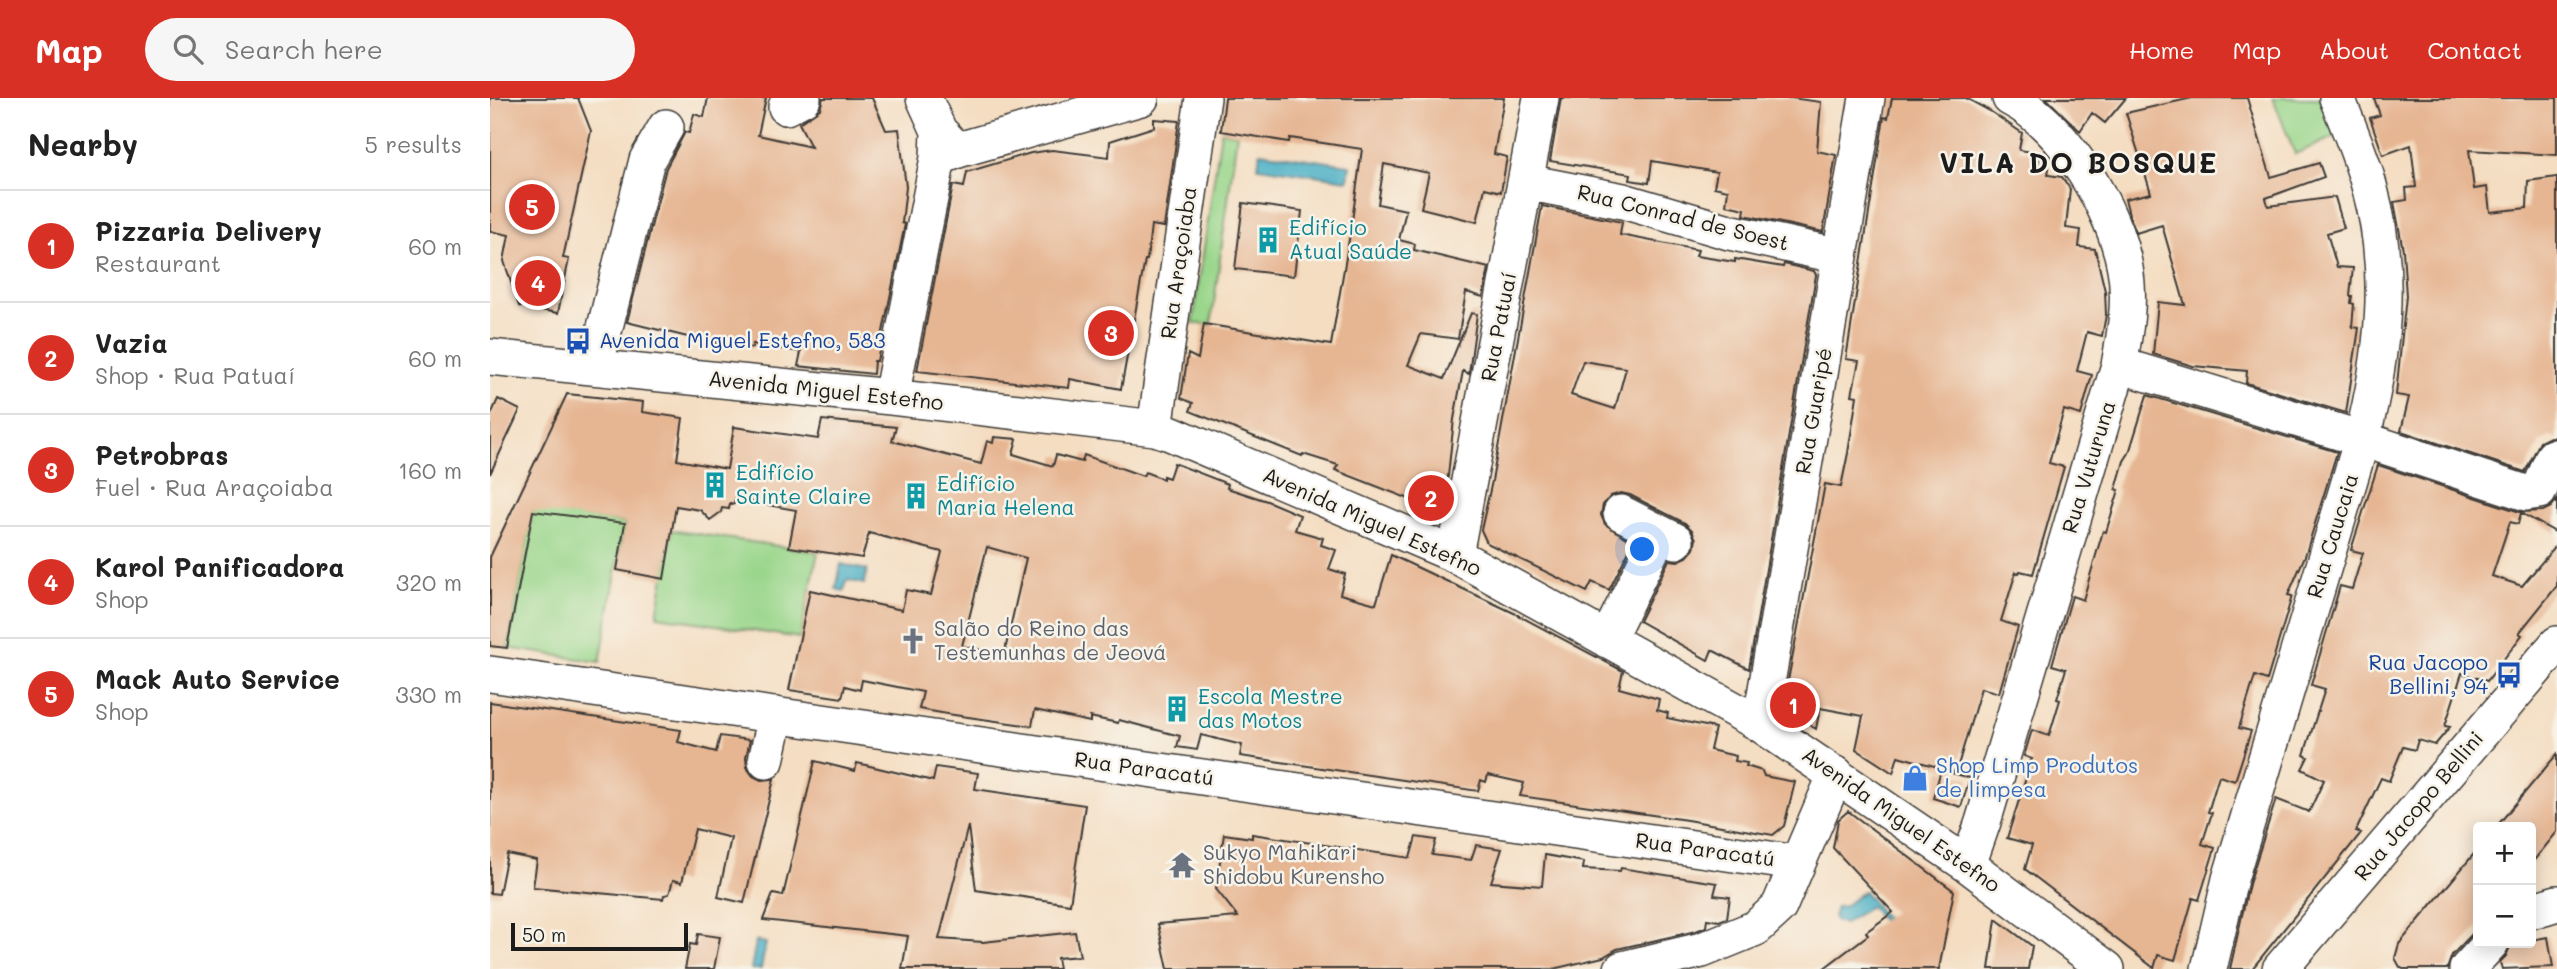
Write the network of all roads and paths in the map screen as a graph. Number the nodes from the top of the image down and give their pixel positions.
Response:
1 (924, 98) edge
2 (1141, 98) edge
3 (1203, 98) edge
4 (1541, 98) edge
5 (1867, 98) edge
6 (2010, 98) edge
7 (2337, 98) edge
8 (666, 127) dead end
9 (945, 147) junction
10 (1526, 182) junction
11 (1840, 256) junction
12 (490, 357) edge
13 (2119, 365) junction
14 (595, 367) junction
15 (891, 397) junction
16 (1155, 428) junction
17 (2362, 439) junction
18 (2553, 457) dead end
19 (1621, 513) dead end
20 (1455, 555) junction
21 (1607, 640) junction
22 (2557, 644) edge
23 (490, 674) edge
24 (776, 715) junction
25 (1760, 724) junction
26 (766, 761) dead end
27 (1836, 774) junction
28 (1797, 863) junction
29 (1968, 865) junction
30 (2557, 903) edge
31 (2536, 909) edge
32 (2486, 948) edge
33 (1622, 969) edge
34 (2107, 969) edge
35 (2209, 969) edge
36 (2280, 969) edge
37 (2467, 969) edge

1 - 9 street
2 - 9 street
3 - 16 street, Rua Araçoiaba
4 - 10 street, Rua Patuaí
5 - 11 street, Rua Guaripé
6 - 13 street, Rua Vuturuna
7 - 17 street, Rua Caucaia
8 - 14 street
9 - 15 street
10 - 11 street, Rua Conrad de Soest
10 - 20 street, Rua Patuaí
11 - 25 street, Rua Guaripé
12 - 14 street, Avenida Miguel Estefno
13 - 17 street
13 - 29 street, Rua Vuturuna
14 - 15 street, Avenida Miguel Estefno
15 - 16 street, Avenida Miguel Estefno
16 - 20 street, Avenida Miguel Estefno
17 - 18 street
17 - 35 street, Rua Caucaia
19 - 21 street
20 - 21 street, Avenida Miguel Estefno
21 - 25 street, Avenida Miguel Estefno
22 - 36 street, Rua Jacopo Bellini
23 - 24 street, Rua Paracatú
24 - 26 street
24 - 28 street, Rua Paracatú
25 - 27 street, Avenida Miguel Estefno
27 - 28 street
27 - 29 street, Avenida Miguel Estefno
28 - 33 street
29 - 34 street, Avenida Miguel Estefno
30 - 31 street
32 - 37 street

